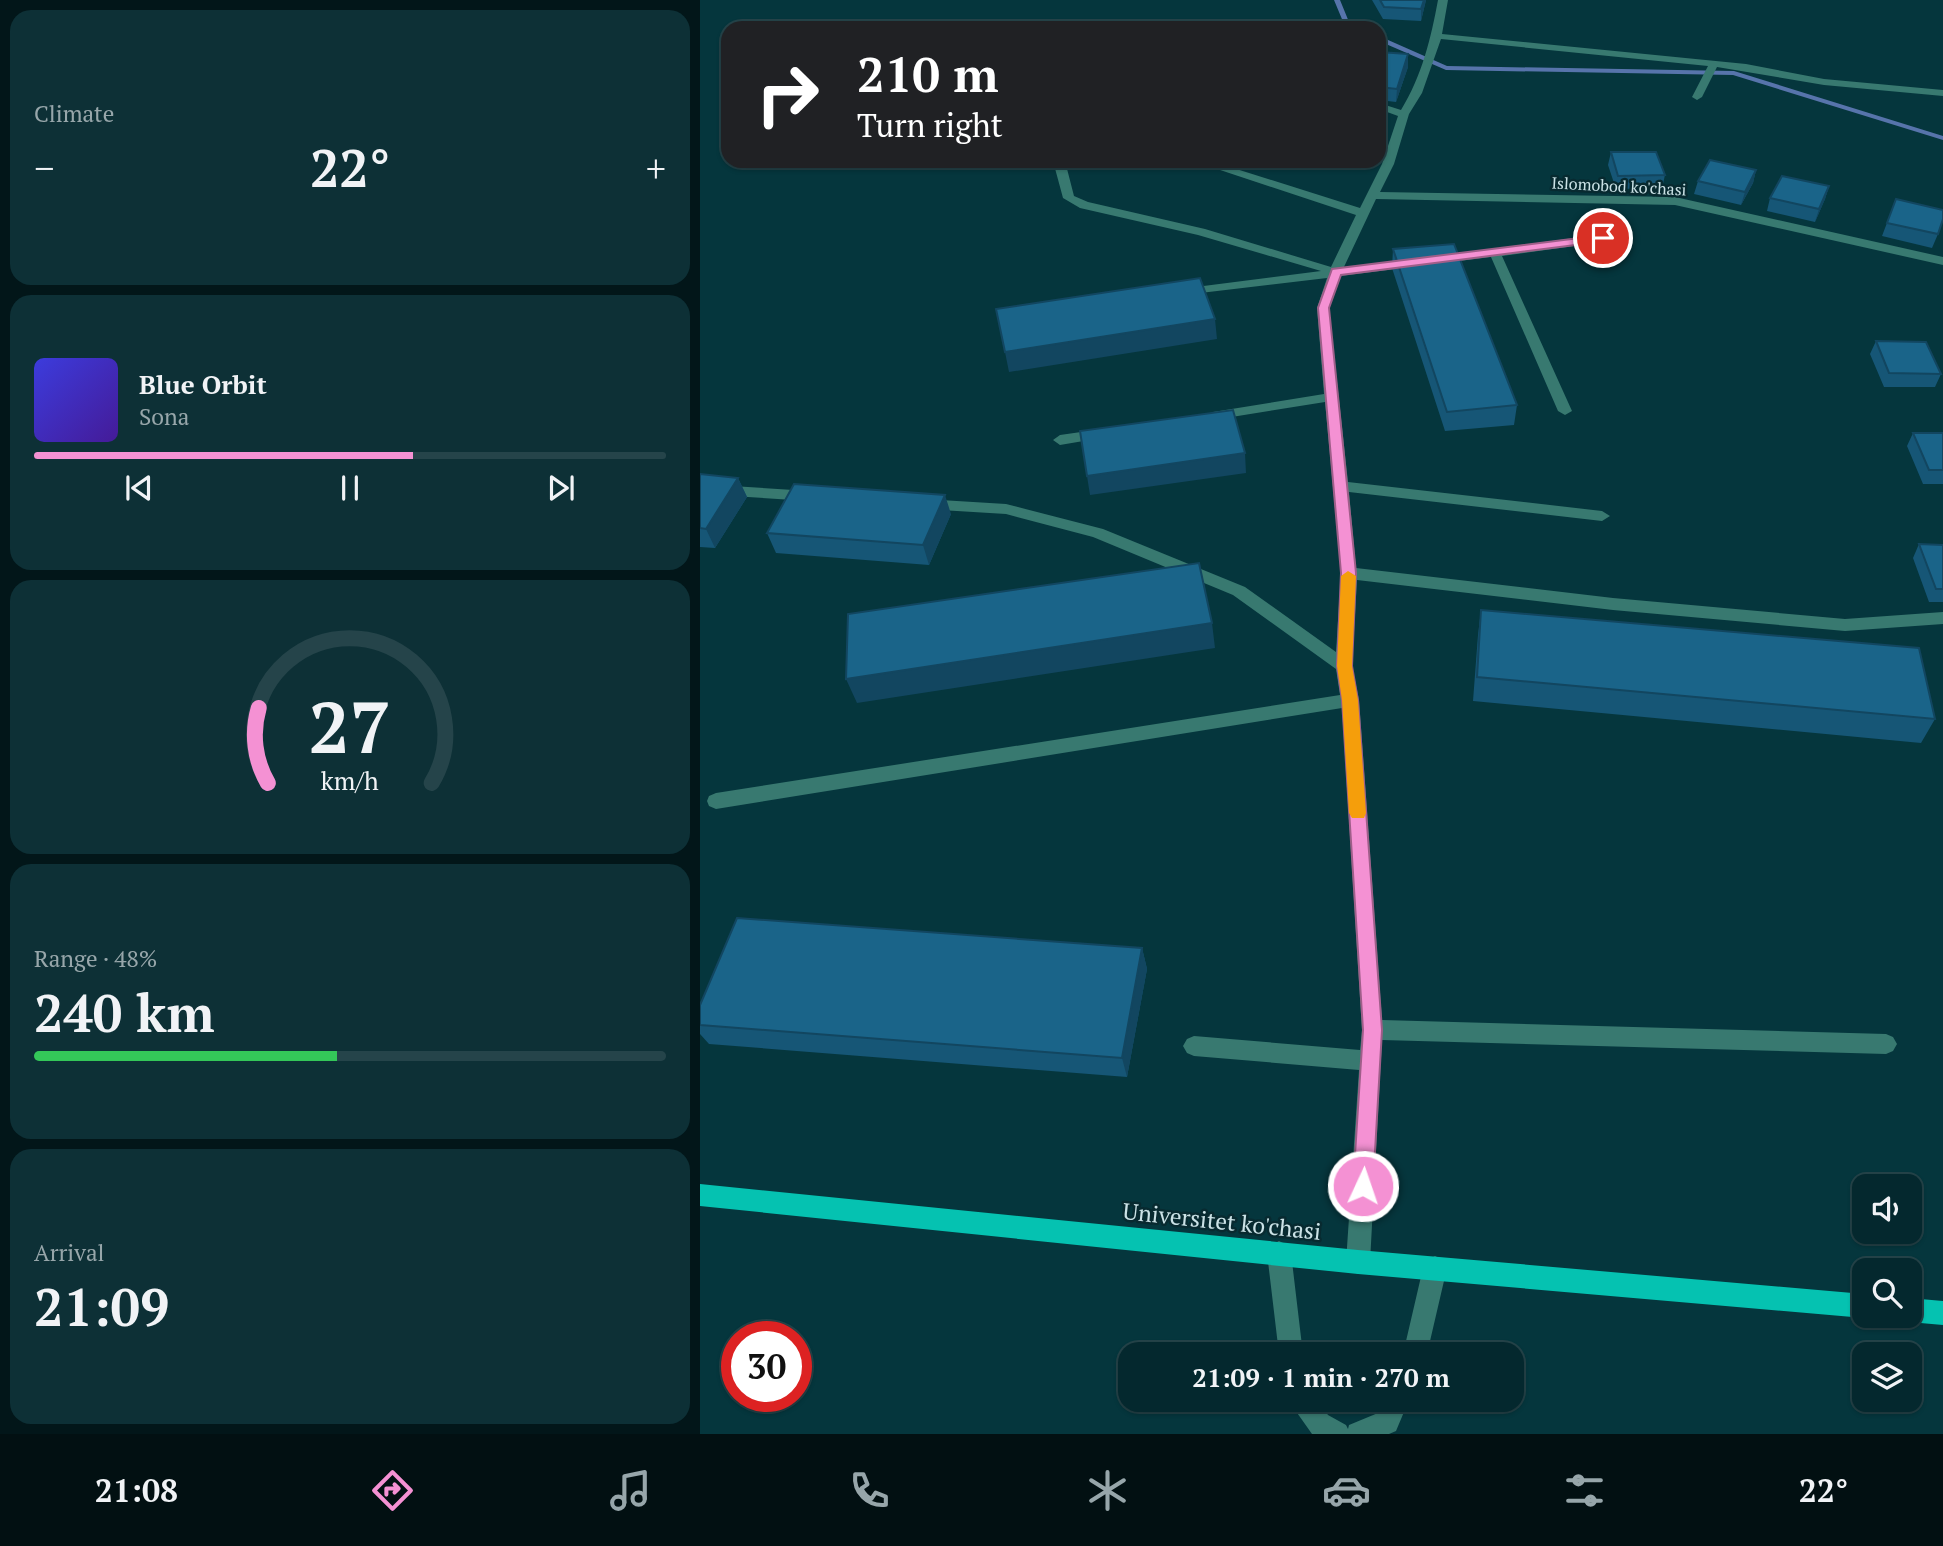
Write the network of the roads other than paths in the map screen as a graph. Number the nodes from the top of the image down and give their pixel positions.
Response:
1 (1443, 0) edge
2 (1436, 39) junction
3 (1711, 70) junction
4 (1943, 93) edge
5 (1697, 97) dead end
6 (1386, 108) edge
7 (1404, 114) junction
8 (1061, 168) edge
9 (1221, 168) edge
10 (1386, 168) edge
11 (1386, 168) edge
12 (1372, 195) junction
13 (1362, 213) junction
14 (1603, 238) dead end
15 (1495, 253) junction
16 (1943, 261) edge
17 (1336, 272) junction
18 (1172, 294) edge
19 (1330, 397) junction
20 (1565, 411) dead end
21 (1195, 419) edge
22 (1114, 432) edge
23 (1060, 440) dead end
24 (1339, 486) junction
25 (700, 489) edge
26 (825, 497) edge
27 (908, 503) edge
28 (1602, 516) dead end
29 (1349, 573) junction
30 (1943, 618) edge
31 (1344, 666) junction
32 (1350, 700) junction
33 (716, 801) dead end
34 (1372, 1030) junction
35 (1886, 1044) dead end
36 (1194, 1046) dead end
37 (1371, 1061) junction
38 (700, 1195) edge
39 (1279, 1254) junction
40 (1358, 1262) junction
41 (1435, 1268) junction
42 (1852, 1305) edge
43 (1922, 1311) edge
44 (1943, 1313) edge
45 (1290, 1342) edge
46 (1418, 1342) edge
47 (1310, 1412) edge
48 (1391, 1412) edge
49 (1337, 1434) edge
50 (1358, 1434) edge

1 - 2 street
2 - 3 street
2 - 7 street
3 - 4 street
3 - 5 street
6 - 7 street
7 - 11 street
8 - 17 street
9 - 13 street
10 - 12 street
12 - 13 street
12 - 16 street, Islomobod ko'chasi
13 - 17 street
14 - 15 street
15 - 17 street
15 - 20 street
17 - 18 street
17 - 19 street
19 - 21 street
19 - 24 street
22 - 23 street
24 - 28 street
24 - 29 street
25 - 26 street
27 - 31 street
29 - 30 street
29 - 31 street
31 - 32 street
32 - 33 street
32 - 34 street
34 - 35 street
34 - 37 street
36 - 37 street
37 - 40 street
38 - 39 main road, Universitet ko'chasi
39 - 40 main road, Universitet ko'chasi
39 - 45 street
40 - 41 main road, Universitet ko'chasi
41 - 42 main road, Universitet ko'chasi
41 - 46 street
43 - 44 main road
47 - 49 street
48 - 50 street

